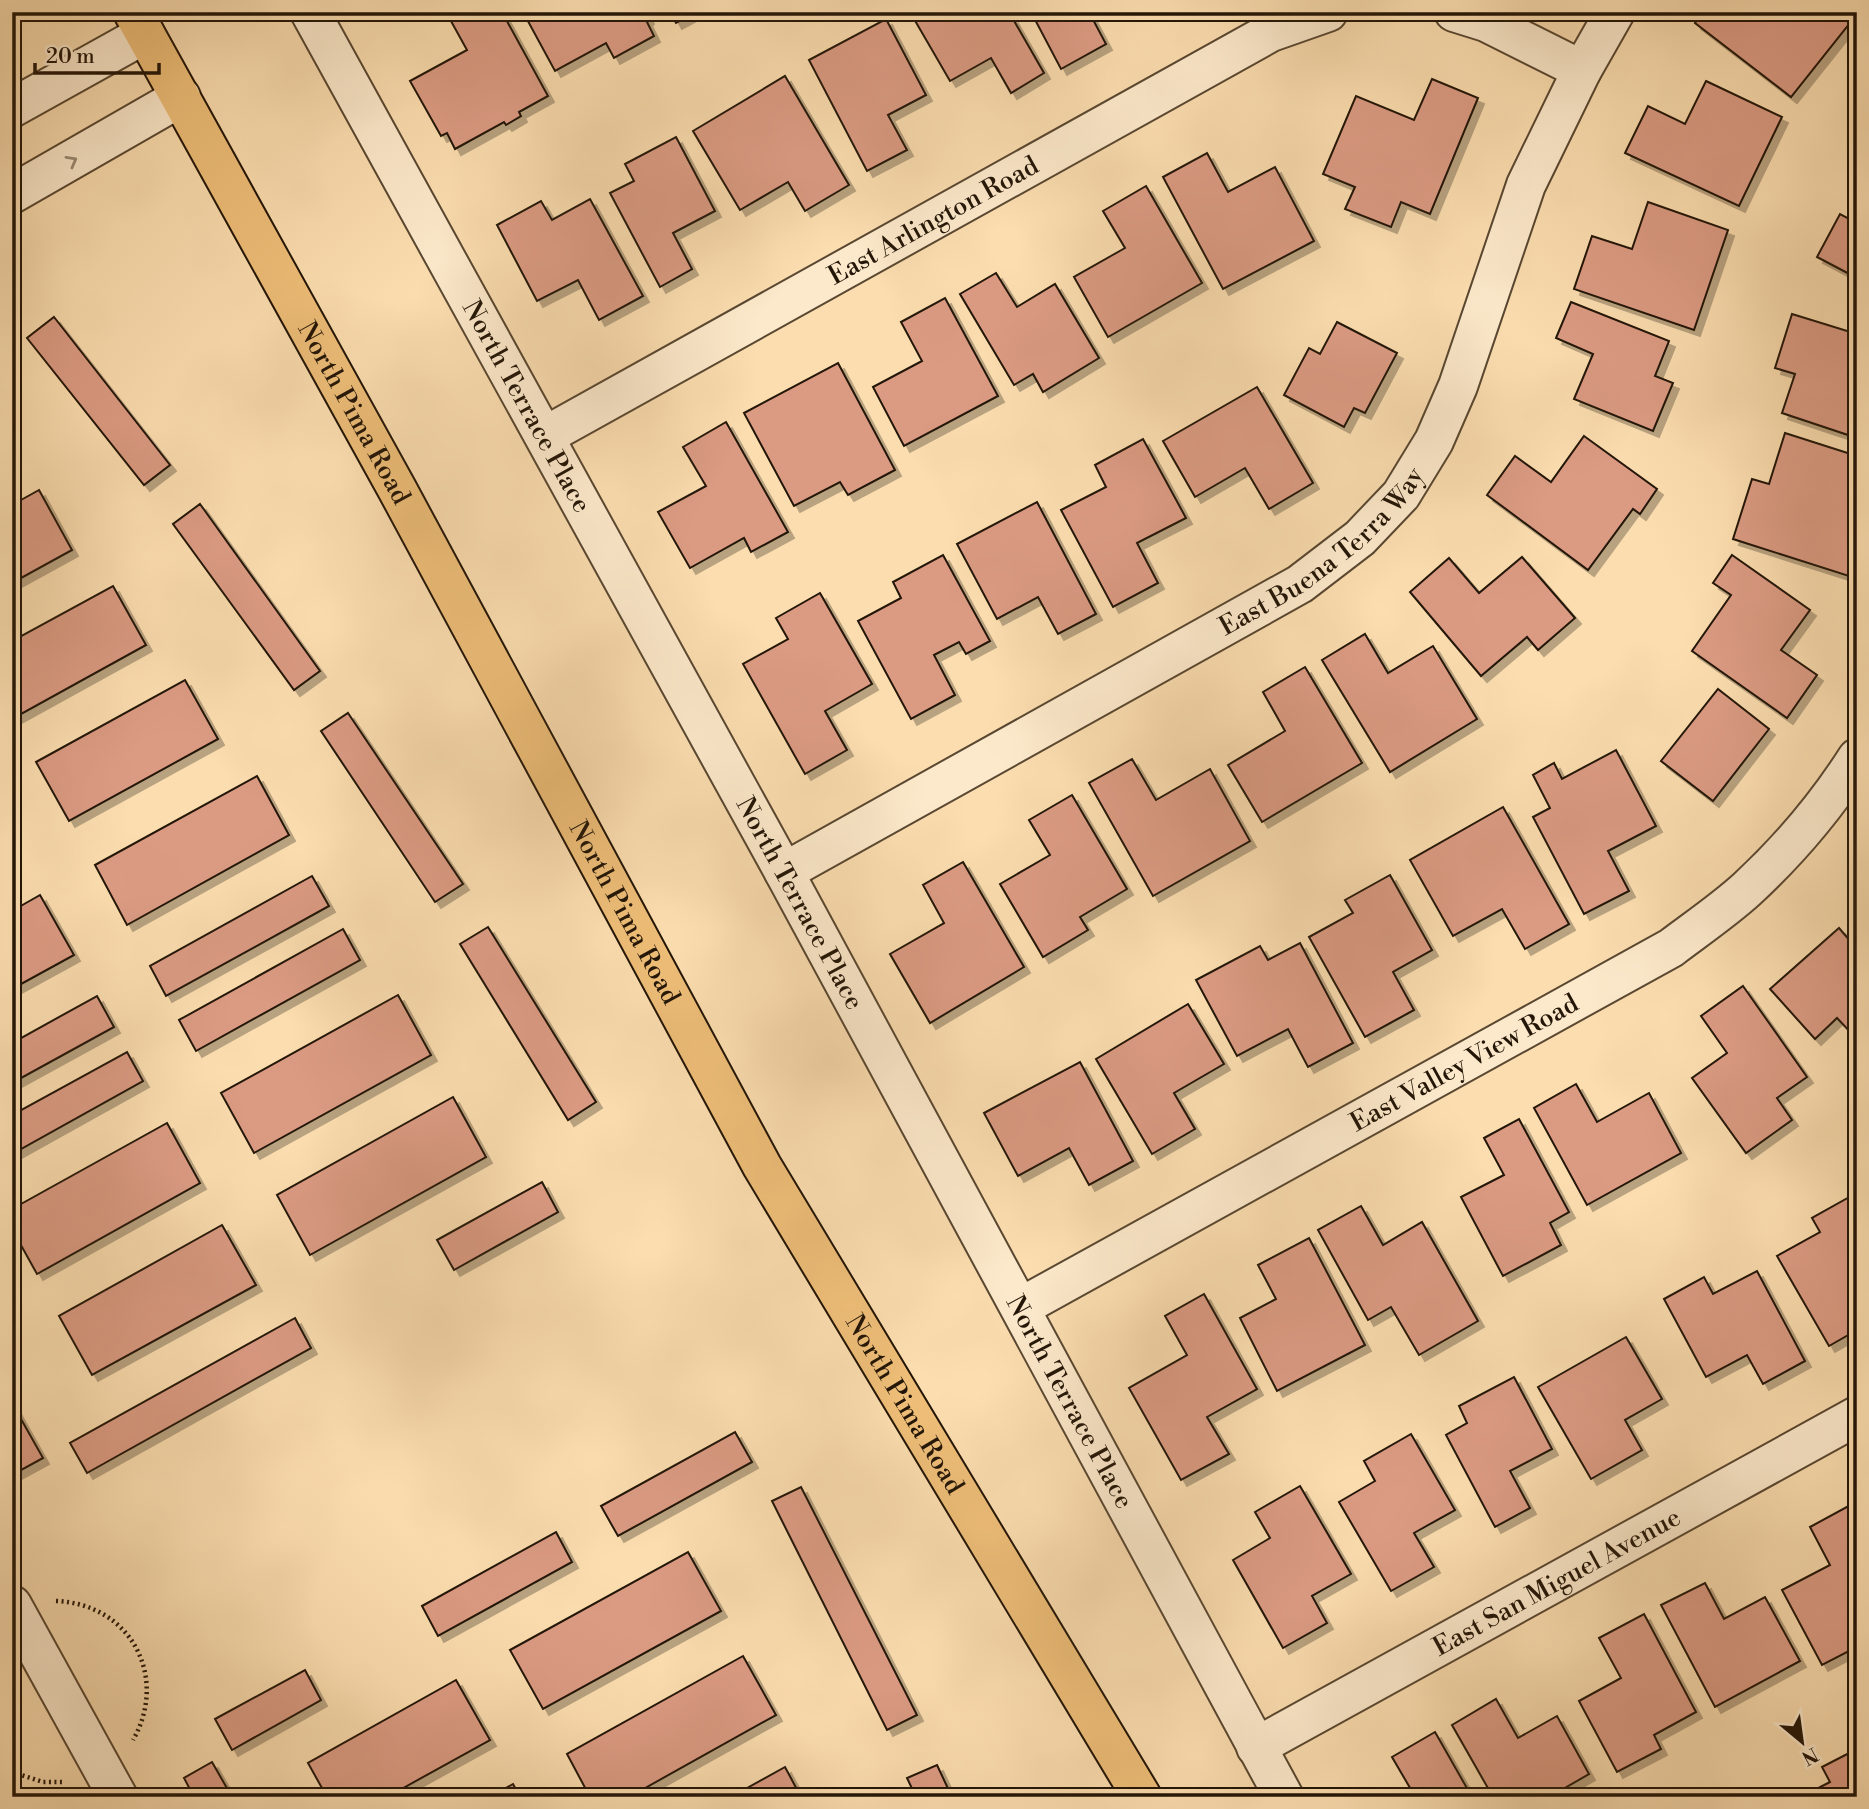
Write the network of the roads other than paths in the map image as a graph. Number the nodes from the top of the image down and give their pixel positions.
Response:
1 (310, 12) edge
2 (1328, 12) edge
3 (1454, 12) edge
4 (1615, 12) edge
5 (139, 23) edge
6 (1581, 70) junction
7 (181, 97) junction
8 (12, 108) edge
9 (12, 194) edge
10 (545, 436) junction
11 (1857, 758) edge
12 (784, 872) junction
13 (1021, 1307) junction
14 (1857, 1416) edge
15 (12, 1605) edge
16 (1256, 1747) junction
17 (118, 1797) edge
18 (1142, 1797) edge
19 (1284, 1797) edge

1 - 10 street, North Terrace Place
2 - 10 street, East Arlington Road
3 - 6 street
4 - 6 street, East Buena Terra Way
5 - 7 main road, North Pima Road
5 - 8 street
6 - 12 street, East Buena Terra Way
9 -> 7 street
7 - 18 main road, North Pima Road
10 - 12 street, North Terrace Place
11 - 13 street, East Valley View Road
12 - 13 street, North Terrace Place
13 - 16 street, North Terrace Place
14 - 16 street, East San Miguel Avenue
15 - 17 street
16 - 19 street, North Terrace Place

